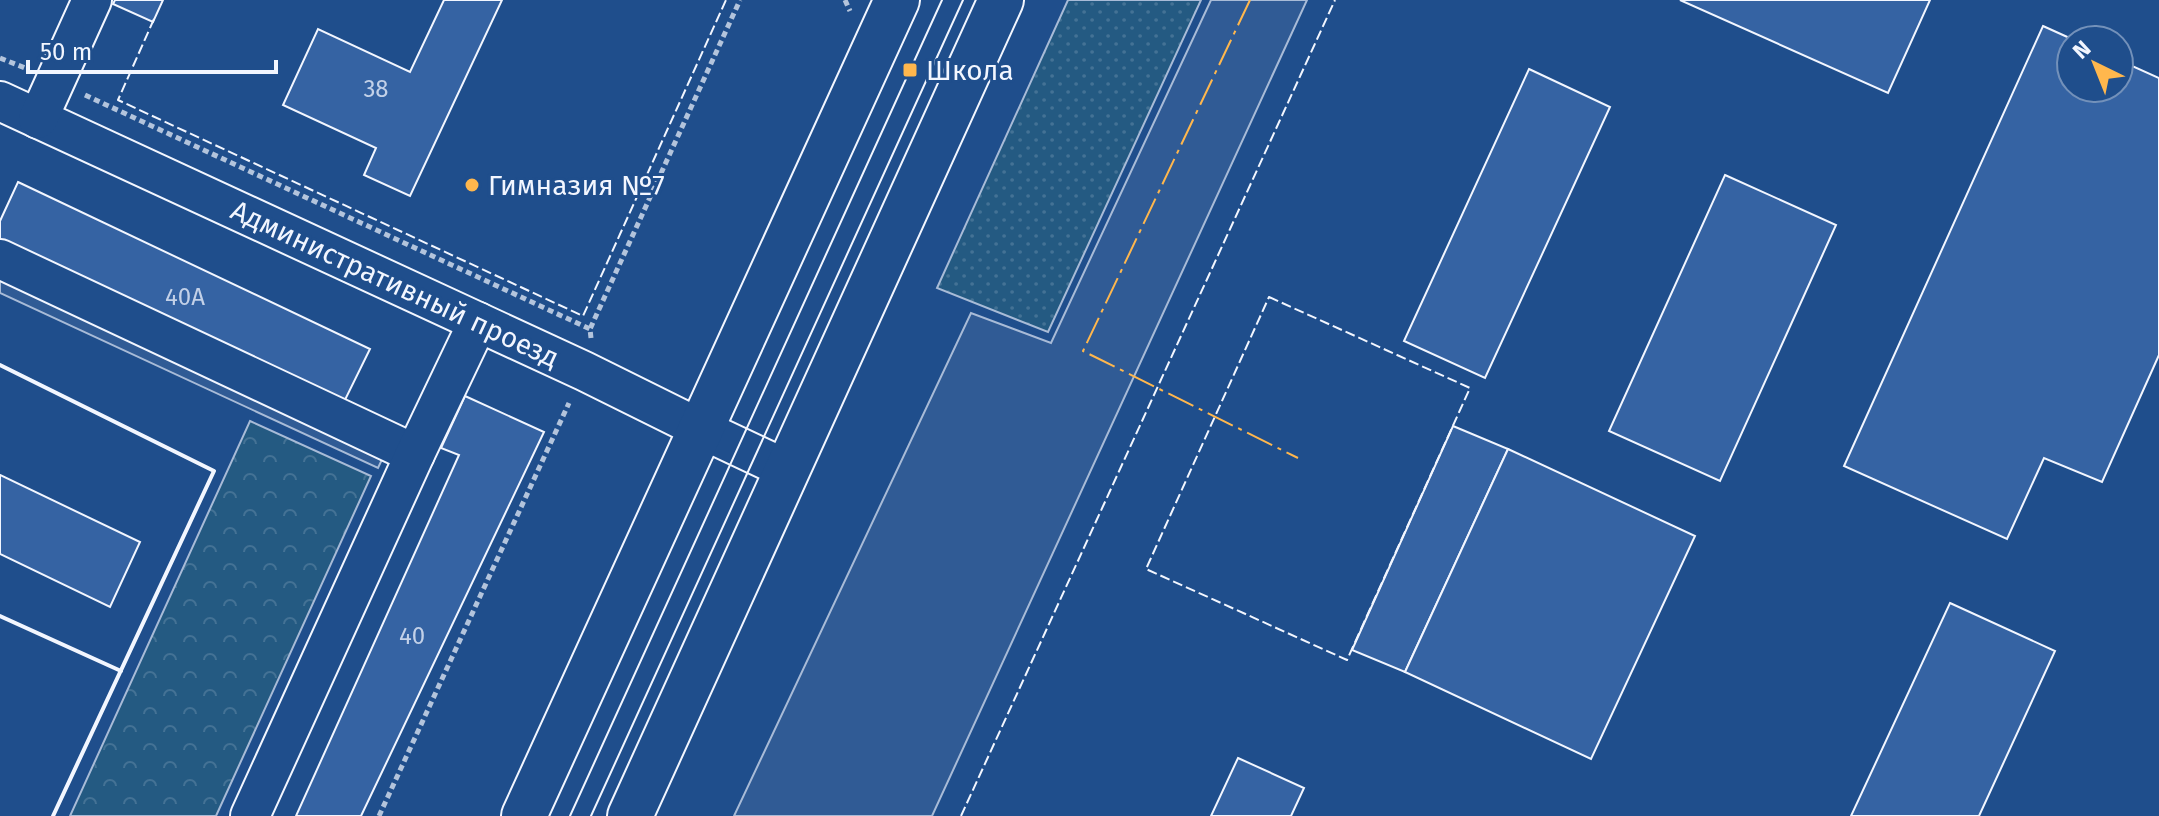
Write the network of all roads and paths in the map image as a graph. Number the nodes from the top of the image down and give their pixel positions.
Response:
1 (92, 0) edge
2 (740, 0) edge
3 (897, 0) edge
4 (1001, 0) edge
5 (0, 58) edge
6 (56, 81) junction
7 (0, 101) edge
8 (38, 119) junction
9 (0, 259) edge
10 (478, 322) junction
11 (590, 329) junction
12 (584, 371) junction
13 (701, 429) junction
14 (415, 454) junction
15 (788, 470) junction
16 (250, 816) edge
17 (379, 816) edge
18 (524, 816) edge
19 (630, 816) edge

1 - 6 street
2 - 11 path
3 - 13 highway
4 - 15 highway
5 - 6 path
6 - 8 street
6 - 11 path
7 - 8 street, Административный проезд
8 - 10 street, Административный проезд
9 - 14 street
10 - 12 street, Административный проезд
10 - 14 street
11 - 12 path
12 - 13 street, Административный проезд
12 - 17 path
13 - 15 street, Административный проезд
13 - 18 highway
14 - 16 street
15 - 19 highway

